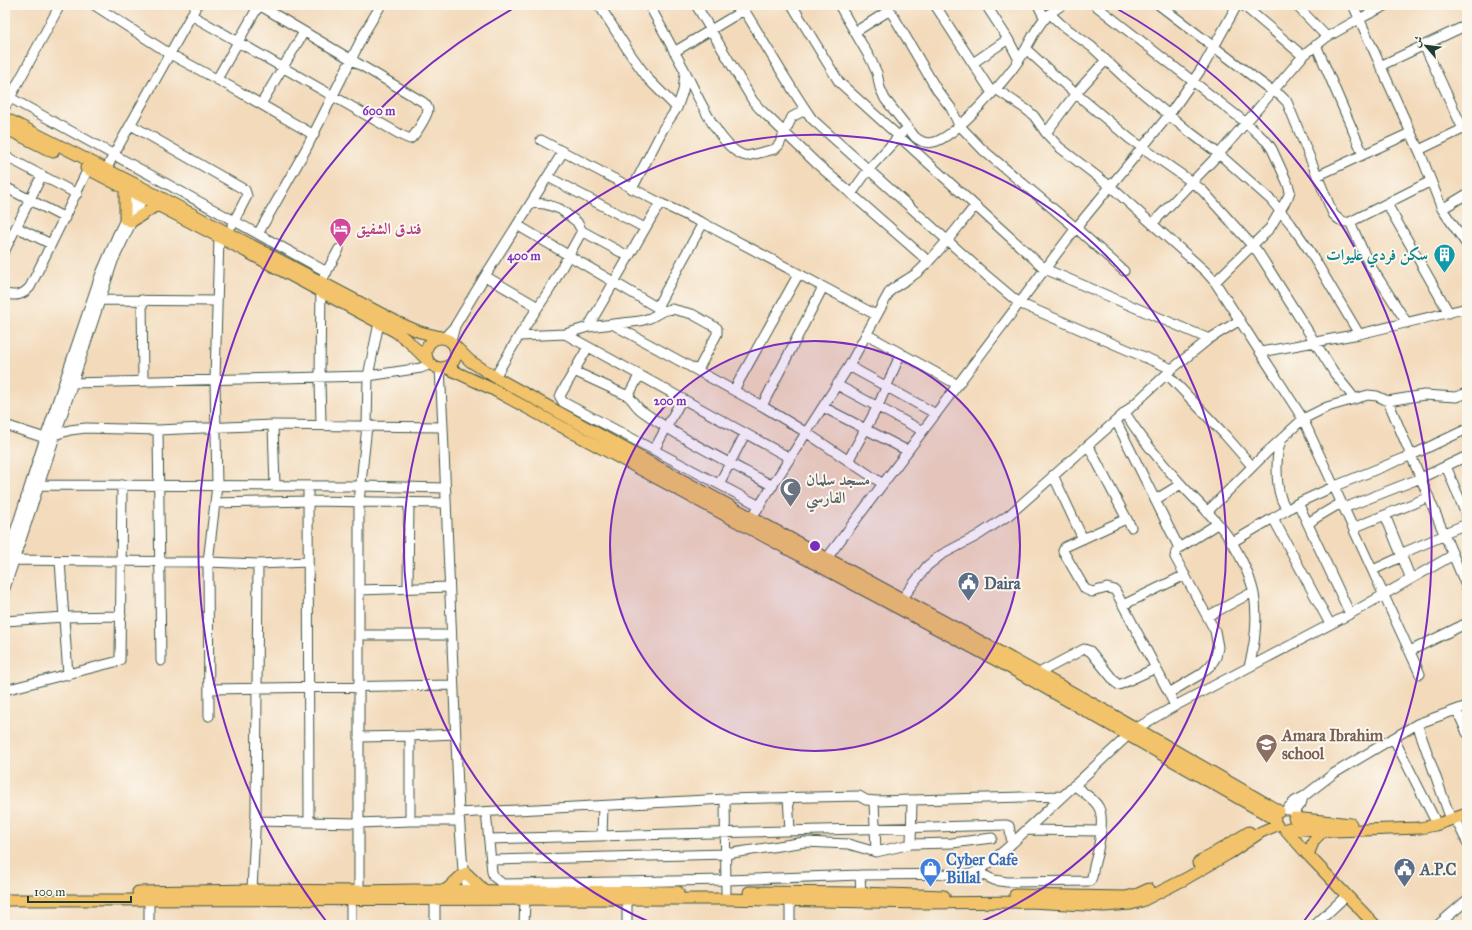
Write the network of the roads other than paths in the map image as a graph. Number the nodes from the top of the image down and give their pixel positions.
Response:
1 (60, 5) edge
2 (94, 5) edge
3 (197, 5) edge
4 (259, 5) edge
5 (381, 5) edge
6 (649, 5) edge
7 (696, 5) edge
8 (839, 5) edge
9 (935, 5) edge
10 (986, 5) edge
11 (1038, 5) edge
12 (1062, 5) edge
13 (1095, 5) edge
14 (1159, 5) edge
15 (1237, 5) edge
16 (1243, 5) edge
17 (1296, 5) edge
18 (1353, 5) edge
19 (1387, 5) edge
20 (602, 6) edge
21 (795, 6) edge
22 (743, 7) edge
23 (889, 7) edge
24 (191, 15) junction
25 (1047, 16) junction
26 (1359, 19) junction
27 (1467, 25) edge
28 (712, 30) junction
29 (304, 32) junction
30 (855, 32) junction
31 (1328, 37) junction
32 (1008, 39) junction
33 (238, 42) junction
34 (1316, 45) junction
35 (1424, 45) junction
36 (1214, 47) junction
37 (1026, 49) junction
38 (674, 52) junction
39 (170, 54) junction
40 (1304, 56) junction
41 (351, 59) junction
42 (1019, 60) junction
43 (1106, 60) junction
44 (973, 63) junction
45 (1380, 66) junction
46 (283, 68) junction
47 (685, 72) junction
48 (217, 79) junction
49 (1192, 82) junction
50 (994, 91) junction
51 (1272, 91) junction
52 (1076, 93) junction
53 (7, 96) edge
54 (333, 97) junction
55 (262, 104) junction
56 (5, 107) edge
57 (677, 108) junction
58 (805, 110) junction
59 (1169, 114) junction
60 (5, 118) edge
61 (1245, 122) junction
62 (131, 125) junction
63 (959, 125) junction
64 (5, 128) edge
65 (907, 128) junction
66 (1465, 128) edge
67 (1046, 133) junction
68 (1410, 133) junction
69 (314, 134) junction
70 (785, 134) junction
71 (899, 137) junction
72 (541, 140) dead end
73 (1143, 147) junction
74 (1419, 150) junction
75 (563, 152) junction
76 (114, 154) junction
77 (1219, 154) junction
78 (1363, 154) junction
79 (5, 156) edge
80 (88, 169) junction
81 (869, 169) junction
82 (106, 170) junction
83 (42, 175) junction
84 (1317, 176) junction
85 (548, 177) junction
86 (1192, 182) junction
87 (1431, 182) junction
88 (5, 187) edge
89 (1111, 187) junction
90 (125, 189) junction
91 (632, 189) junction
92 (142, 193) junction
93 (77, 194) junction
94 (851, 194) junction
95 (1467, 194) edge
96 (30, 199) junction
97 (531, 202) junction
98 (660, 204) junction
99 (1386, 204) junction
100 (157, 206) junction
101 (975, 206) junction
102 (1442, 209) junction
103 (1280, 210) junction
104 (65, 218) junction
105 (128, 220) junction
106 (234, 222) junction
107 (1350, 222) junction
108 (703, 223) junction
109 (1152, 224) junction
110 (517, 226) junction
111 (16, 227) junction
112 (645, 228) junction
113 (1076, 228) junction
114 (582, 231) junction
115 (258, 234) junction
116 (223, 235) junction
117 (947, 240) junction
118 (51, 244) junction
119 (6, 245) edge
120 (1467, 245) edge
121 (1253, 246) junction
122 (339, 249) dead end
123 (568, 256) junction
124 (628, 256) junction
125 (928, 261) junction
126 (1045, 269) junction
127 (327, 272) junction
128 (1124, 272) dead end
129 (798, 275) junction
130 (485, 276) junction
131 (613, 282) junction
132 (1215, 282) junction
133 (321, 287) junction
134 (823, 288) junction
135 (5, 294) edge
136 (100, 300) junction
137 (142, 300) junction
138 (217, 301) junction
139 (1019, 303) junction
140 (538, 307) junction
141 (1467, 308) edge
142 (660, 309) junction
143 (1448, 313) junction
144 (876, 316) junction
145 (1240, 320) junction
146 (379, 323) junction
147 (1406, 323) junction
148 (614, 325) junction
149 (588, 327) junction
150 (565, 334) junction
151 (866, 334) junction
152 (1359, 334) junction
153 (519, 336) junction
154 (1209, 339) junction
155 (447, 340) junction
156 (1316, 342) junction
157 (588, 347) junction
158 (1261, 352) junction
159 (900, 353) junction
160 (436, 365) junction
161 (849, 366) junction
162 (698, 370) junction
163 (574, 371) junction
164 (1170, 371) junction
165 (368, 376) junction
166 (639, 376) junction
167 (320, 377) junction
168 (495, 377) junction
169 (215, 380) junction
170 (143, 381) junction
171 (72, 383) junction
172 (837, 385) junction
173 (958, 385) junction
174 (886, 386) junction
175 (734, 390) junction
176 (1467, 393) edge
177 (628, 396) junction
178 (1355, 399) junction
179 (682, 400) junction
180 (1388, 401) junction
181 (762, 406) junction
182 (878, 406) junction
183 (824, 407) junction
184 (1125, 413) junction
185 (936, 414) junction
186 (1303, 419) junction
187 (1116, 421) junction
188 (5, 425) edge
189 (273, 425) junction
190 (321, 426) junction
191 (367, 426) junction
192 (608, 426) junction
193 (443, 427) junction
194 (666, 427) junction
195 (216, 428) junction
196 (866, 429) junction
197 (1467, 429) edge
198 (158, 430) junction
199 (923, 431) junction
200 (807, 433) junction
201 (745, 434) junction
202 (55, 436) junction
203 (603, 437) junction
204 (45, 438) junction
205 (1283, 438) junction
206 (1088, 445) junction
207 (654, 450) junction
208 (908, 451) junction
209 (1412, 455) junction
210 (1467, 456) edge
211 (790, 458) junction
212 (848, 461) junction
213 (730, 463) junction
214 (1252, 466) junction
215 (1446, 466) junction
216 (1053, 475) junction
217 (1421, 478) junction
218 (719, 484) junction
219 (883, 484) junction
220 (1180, 484) junction
221 (39, 485) junction
222 (122, 486) junction
223 (158, 486) junction
224 (217, 486) junction
225 (275, 486) junction
226 (308, 486) junction
227 (361, 486) junction
228 (772, 486) junction
229 (1334, 486) junction
230 (445, 488) junction
231 (1429, 497) junction
232 (1155, 500) junction
233 (308, 501) junction
234 (359, 502) junction
235 (409, 502) junction
236 (215, 503) junction
237 (446, 503) junction
238 (1298, 503) junction
239 (760, 506) junction
240 (1344, 508) junction
241 (1287, 510) junction
242 (1207, 512) junction
243 (1385, 515) junction
244 (1467, 517) edge
245 (1273, 518) junction
246 (1126, 519) junction
247 (750, 522) junction
248 (1218, 524) junction
249 (1308, 524) junction
250 (1467, 524) edge
251 (1131, 528) dead end
252 (1354, 528) junction
253 (1445, 534) junction
254 (1083, 539) junction
255 (1231, 543) junction
256 (1179, 548) junction
257 (1453, 554) junction
258 (1402, 555) junction
259 (827, 558) junction
260 (60, 560) junction
261 (7, 561) edge
262 (121, 561) junction
263 (160, 562) junction
264 (208, 562) junction
265 (308, 562) junction
266 (258, 564) junction
267 (1373, 570) junction
268 (1185, 575) junction
269 (1411, 578) junction
270 (449, 587) junction
271 (5, 588) edge
272 (408, 588) junction
273 (1467, 588) edge
274 (359, 590) junction
275 (1253, 592) junction
276 (1384, 594) junction
277 (900, 603) junction
278 (1123, 605) junction
279 (1350, 614) junction
280 (121, 616) junction
281 (1208, 616) junction
282 (64, 617) junction
283 (5, 621) edge
284 (1467, 623) edge
285 (1330, 624) junction
286 (359, 635) junction
287 (451, 635) junction
288 (1410, 651) junction
289 (161, 661) dead end
290 (1249, 667) junction
291 (1156, 668) junction
292 (1037, 674) junction
293 (1420, 674) dead end
294 (68, 675) junction
295 (453, 685) junction
296 (359, 686) junction
297 (258, 688) junction
298 (309, 688) junction
299 (209, 689) junction
300 (5, 690) edge
301 (1169, 693) junction
302 (1175, 706) junction
303 (1467, 706) edge
304 (1457, 710) junction
305 (209, 716) dead end
306 (1417, 724) junction
307 (1466, 728) edge
308 (1132, 732) junction
309 (455, 734) junction
310 (410, 736) junction
311 (358, 737) junction
312 (1394, 739) junction
313 (1074, 785) junction
314 (1062, 796) junction
315 (788, 798) junction
316 (725, 799) junction
317 (912, 800) junction
318 (874, 801) junction
319 (603, 806) junction
320 (1467, 807) edge
321 (486, 812) junction
322 (1467, 814) edge
323 (1452, 816) junction
324 (459, 817) junction
325 (1434, 818) junction
326 (1284, 819) junction
327 (255, 821) junction
328 (309, 821) junction
329 (410, 821) junction
330 (359, 823) junction
331 (911, 828) junction
332 (875, 829) junction
333 (790, 830) junction
334 (1026, 830) junction
335 (1324, 830) junction
336 (1101, 831) junction
337 (726, 832) junction
338 (602, 836) junction
339 (992, 838) dead end
340 (489, 839) junction
341 (1467, 842) edge
342 (1012, 843) junction
343 (911, 844) junction
344 (876, 852) junction
345 (726, 854) junction
346 (1308, 855) junction
347 (491, 860) junction
348 (1199, 867) junction
349 (977, 872) junction
350 (463, 873) junction
351 (860, 875) junction
352 (727, 880) junction
353 (502, 887) junction
354 (252, 890) junction
355 (446, 890) junction
356 (485, 890) junction
357 (359, 891) junction
358 (5, 892) edge
359 (726, 892) junction
360 (861, 893) junction
361 (463, 895) junction
362 (149, 896) junction
363 (1346, 896) junction
364 (5, 900) edge
365 (351, 900) junction
366 (435, 900) junction
367 (525, 900) junction
368 (627, 900) junction
369 (790, 900) junction
370 (1467, 900) edge
371 (149, 925) edge
372 (351, 925) edge
373 (435, 925) edge
374 (524, 925) edge
375 (627, 925) edge
376 (790, 925) edge
377 (1315, 925) edge
378 (1375, 925) edge
379 (1438, 925) edge

1 - 53 street
2 - 39 street
3 - 24 street
4 - 29 street
4 - 33 street
5 - 41 street
6 - 38 street
7 - 28 street
8 - 30 street
9 - 44 street
10 - 32 street
11 - 25 street
12 - 25 street
13 - 49 street
14 - 36 street
15 - 36 street
16 - 40 street
17 - 31 street
18 - 26 street
19 - 26 street
20 - 57 street
21 - 71 street
22 - 28 street
22 - 58 street
23 - 30 street
23 - 63 street
24 - 33 street
24 - 39 street
25 - 37 street
25 - 43 street
26 - 31 street
26 - 45 street
27 - 35 street
28 - 38 street
28 - 70 street
29 - 41 street
29 - 46 street
30 - 65 street
31 - 34 street
32 - 42 street
32 - 44 street
33 - 46 street
33 - 48 street
34 - 40 street
34 - 78 street
35 - 45 street
35 - 66 street
36 - 49 street
36 - 51 street
37 - 42 street
37 - 52 street
38 - 47 street
39 - 48 street
39 - 62 street
40 - 51 street
41 - 54 street
41 - 54 street
42 - 50 street
43 - 52 street
43 - 59 street
44 - 50 street
45 - 68 street
46 - 54 street
46 - 55 street
47 - 57 street
47 - 70 street
48 - 55 street
49 - 59 street
49 - 61 street
50 - 63 street
50 - 67 street
51 - 61 street
51 - 84 street
52 - 67 street
52 - 73 street
53 - 56 street
53 - 76 street
54 - 69 street
55 - 69 street
57 - 91 street
58 - 70 street
58 - 81 street
59 - 73 street
59 - 77 street
60 - 82 main road
61 - 77 street
61 - 103 street
62 - 76 street
62 - 106 street
63 - 65 street
63 - 113 street
64 - 80 main road
65 - 71 street
66 - 74 street
67 - 89 street
68 - 74 street
68 - 78 street
69 - 115 street
70 - 94 street
71 - 81 street
71 - 101 street
72 - 75 street
73 - 86 street
73 - 89 street
74 - 87 street
75 - 85 street
75 - 91 street
76 - 82 street
76 - 106 street
77 - 86 street
77 - 103 street
78 - 84 street
79 - 83 street
80 - 90 main road
80 - 93 street
81 - 94 street
81 - 117 street
82 - 92 main road
83 - 93 street
83 - 96 street
84 - 107 street
85 - 97 street
85 - 112 street
86 - 109 street
86 - 121 street
87 - 99 street
87 - 102 street
88 - 96 street
89 - 109 street
89 - 113 street
90 - 92 main road
90 - 105 main road
91 - 98 street
92 - 100 main road
92 - 105 street
92 - 116 main road
93 - 104 street
94 - 125 street
95 - 102 street
96 - 104 street
96 - 111 street
97 - 110 street
97 - 114 street
98 - 108 street
98 - 112 street
99 - 107 street
99 - 143 street
100 - 105 main road
100 - 116 main road
101 - 117 street
101 - 126 street
102 - 120 street
103 - 121 street
103 - 152 street
104 - 118 street
105 - 136 street
105 - 204 street
106 - 115 street
106 - 116 street
107 - 147 street
108 - 129 street
108 - 142 street
109 - 132 street
110 - 123 street
110 - 130 street
111 - 118 street
111 - 119 street
112 - 124 street
113 - 126 street
113 - 128 street
114 - 123 street
114 - 124 street
115 - 127 street
116 - 133 main road
116 - 138 street
117 - 125 street
117 - 139 street
118 - 135 street
121 - 132 street
121 - 156 street
122 - 127 street
123 - 131 street
123 - 140 street
124 - 131 street
125 - 144 street
126 - 139 street
126 - 154 street
127 - 133 street
129 - 134 street
129 - 175 street
130 - 140 street
130 - 155 street
131 - 142 street
131 - 149 street
132 - 145 street
133 - 146 main road
133 - 155 main road
133 - 167 street
134 - 144 street
134 - 181 street
136 - 137 street
136 - 171 street
137 - 138 street
137 - 170 street
138 - 169 street
139 - 164 street
139 - 173 street
140 - 153 street
141 - 143 street
142 - 148 street
142 - 162 street
143 - 147 street
144 - 151 street
145 - 154 street
145 - 158 street
146 - 160 main road
146 - 165 street
147 - 152 street
148 - 149 street
148 - 162 street
149 - 150 street
150 - 153 street
150 - 157 street
151 - 159 street
151 - 161 street
152 - 156 street
153 - 168 street
154 - 164 street
155 - 160 main road
155 - 160 main road
155 - 168 main road
156 - 158 street
156 - 178 street
157 - 163 street
157 - 166 street
158 - 186 street
159 - 173 street
159 - 174 street
160 - 165 street
160 - 193 street
160 - 247 main road
161 - 172 street
161 - 174 street
162 - 175 street
163 - 177 street
163 - 192 street
164 - 184 street
164 - 214 street
165 - 167 street
165 - 191 street
166 - 177 street
166 - 179 street
167 - 169 street
167 - 190 street
168 - 203 main road
169 - 170 street
169 - 195 street
170 - 171 street
171 - 202 street
172 - 182 street
172 - 183 street
173 - 185 street
174 - 182 street
174 - 185 street
175 - 181 street
176 - 180 street
177 - 194 street
178 - 180 street
178 - 186 street
179 - 194 street
179 - 201 street
180 - 209 street
181 - 200 street
182 - 196 street
182 - 199 street
183 - 196 street
183 - 200 street
184 - 187 street
184 - 220 street
185 - 199 street
186 - 205 street
186 - 229 street
187 - 206 street
187 - 232 street
188 - 204 street
189 - 190 street
189 - 195 street
189 - 225 street
190 - 191 street
191 - 193 street
191 - 227 street
192 - 203 street
192 - 207 street
193 - 230 street
194 - 207 street
194 - 213 street
195 - 198 street
195 - 224 street
196 - 208 street
196 - 212 street
197 - 209 street
198 - 202 street
198 - 223 street
199 - 208 street
200 - 211 street
200 - 212 street
201 - 211 street
201 - 213 street
202 - 204 street
202 - 221 street
203 - 247 main road
204 - 261 street
205 - 214 street
205 - 241 street
206 - 216 street
206 - 246 street
207 - 218 street
208 - 219 street
209 - 217 street
209 - 229 street
210 - 215 street
211 - 228 street
212 - 219 street
213 - 218 street
213 - 228 street
214 - 242 street
215 - 217 street
215 - 244 street
216 - 254 street
216 - 277 street
217 - 231 street
217 - 240 street
218 - 239 street
219 - 259 street
220 - 232 street
220 - 242 street
221 - 222 street
221 - 261 street
222 - 223 street
222 - 262 street
223 - 224 street
223 - 263 street
224 - 225 street
224 - 236 street
225 - 226 street
226 - 227 street
226 - 233 street
227 - 230 street
227 - 234 street
228 - 239 street
229 - 238 street
229 - 240 street
230 - 237 street
231 - 243 street
231 - 253 street
232 - 256 street
233 - 234 street
233 - 236 street
233 - 265 street
234 - 235 street
234 - 274 street
235 - 237 street
235 - 272 street
236 - 264 street
237 - 270 street
238 - 241 street
238 - 249 street
239 - 247 street
240 - 249 street
240 - 252 street
241 - 245 street
242 - 248 street
243 - 252 street
243 - 258 street
245 - 255 street
245 - 285 street
246 - 251 street
246 - 254 street
247 - 259 main road
247 - 277 main road
248 - 255 street
248 - 256 street
249 - 279 street
250 - 253 street
252 - 267 street
253 - 257 street
253 - 258 street
254 - 278 street
255 - 275 street
256 - 268 street
257 - 269 street
257 - 273 street
258 - 267 street
258 - 269 street
259 - 277 main road
260 - 261 street
260 - 262 street
260 - 282 street
261 - 271 street
262 - 263 street
262 - 280 street
263 - 264 street
263 - 289 street
264 - 266 street
264 - 299 street
265 - 266 street
265 - 298 street
266 - 297 street
267 - 276 street
268 - 278 street
268 - 281 street
269 - 276 street
270 - 272 street
270 - 287 street
272 - 274 street
274 - 286 street
275 - 281 street
275 - 290 street
276 - 279 street
276 - 288 street
277 - 292 main road
277 - 308 main road
278 - 291 street
279 - 285 street
280 - 282 street
280 - 294 street
281 - 301 street
282 - 283 street
282 - 294 street
284 - 288 street
285 - 290 street
286 - 287 street
286 - 296 street
287 - 295 street
288 - 293 street
290 - 302 street
291 - 292 street
291 - 301 street
292 - 308 main road
294 - 300 street
295 - 296 street
295 - 309 street
296 - 298 street
296 - 311 street
297 - 298 street
297 - 299 street
297 - 327 street
298 - 328 street
299 - 305 street
301 - 302 street
302 - 308 street
303 - 304 street
304 - 306 street
304 - 307 street
306 - 312 street
306 - 323 street
308 - 313 street
308 - 326 main road
309 - 310 street
309 - 324 street
310 - 311 street
310 - 329 street
311 - 330 street
312 - 325 street
312 - 326 street
313 - 314 street
313 - 336 street
314 - 317 street
314 - 334 street
315 - 316 street
315 - 318 street
315 - 333 street
316 - 319 street
316 - 337 street
317 - 318 street
317 - 331 street
318 - 332 street
319 - 321 street
319 - 338 street
320 - 323 main road
321 - 324 street
321 - 340 street
322 - 323 main road
323 - 325 main road
323 - 335 main road
323 - 341 street
324 - 329 street
324 - 350 street
325 - 326 main road
326 - 335 main road
326 - 346 main road
326 - 348 main road
327 - 328 street
327 - 354 street
328 - 330 street
329 - 330 street
330 - 357 street
331 - 332 street
331 - 342 street
331 - 343 street
332 - 333 street
332 - 344 street
333 - 337 street
334 - 336 street
334 - 342 street
335 - 346 main road
336 - 349 street
337 - 338 street
337 - 345 street
338 - 340 street
339 - 343 street
340 - 347 street
342 - 349 street
343 - 344 street
344 - 345 street
345 - 347 street
345 - 352 street
346 - 363 main road
347 - 353 street
348 - 360 main road
348 - 369 main road
349 - 351 street
350 - 355 main road
350 - 356 main road
350 - 361 street
351 - 352 street
351 - 360 street
352 - 353 street
352 - 359 street
353 - 356 main road
353 - 359 main road
354 - 357 main road
354 - 362 main road
355 - 357 main road
355 - 361 main road
356 - 361 main road
358 - 362 main road
359 - 360 main road
361 - 366 main road
361 - 367 main road
362 - 364 main road
362 - 365 main road
362 - 371 street
363 - 377 street
363 - 378 main road
365 - 366 main road
365 - 372 street
366 - 373 street
367 - 368 main road
367 - 374 street
368 - 369 main road
368 - 375 street
369 - 376 street
370 - 379 street

